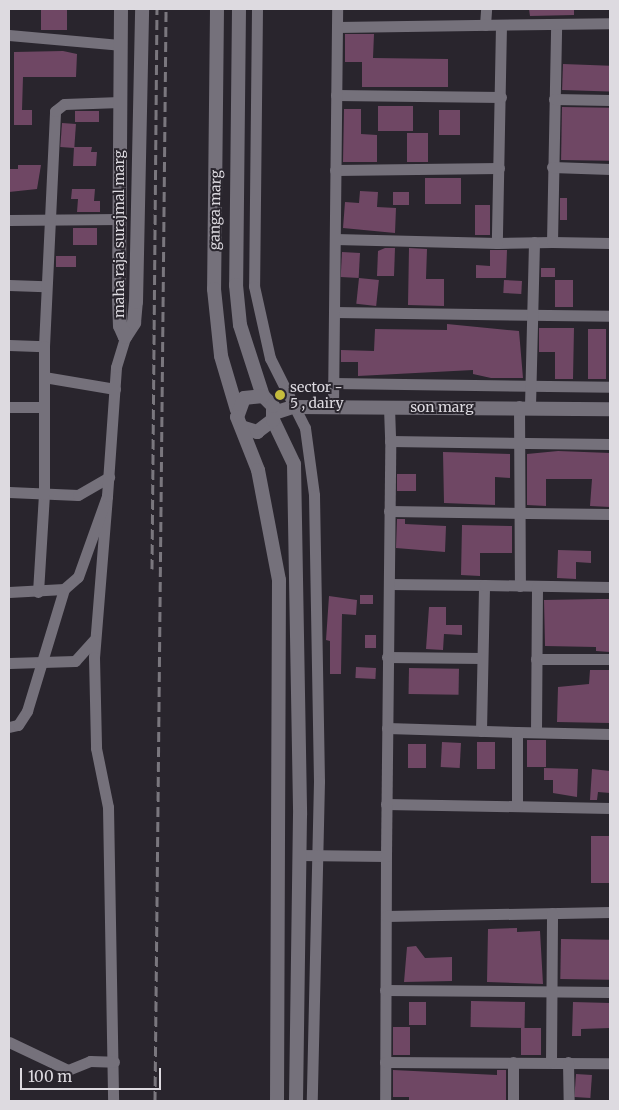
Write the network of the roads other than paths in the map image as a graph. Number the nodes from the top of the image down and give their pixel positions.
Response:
1 (121, 9) edge
2 (142, 9) edge
3 (217, 9) edge
4 (239, 9) edge
5 (257, 9) edge
6 (337, 9) edge
7 (486, 9) edge
8 (610, 23) edge
9 (556, 24) junction
10 (485, 25) junction
11 (502, 25) junction
12 (337, 27) junction
13 (9, 35) edge
14 (142, 44) junction
15 (120, 45) junction
16 (336, 95) junction
17 (501, 97) junction
18 (554, 99) junction
19 (610, 100) edge
20 (120, 102) junction
21 (552, 167) junction
22 (500, 168) junction
23 (610, 169) edge
24 (336, 170) junction
25 (118, 219) junction
26 (9, 220) edge
27 (48, 220) junction
28 (140, 220) junction
29 (335, 239) junction
30 (534, 242) junction
31 (552, 242) junction
32 (498, 243) junction
33 (610, 243) edge
34 (9, 285) edge
35 (45, 286) junction
36 (334, 312) junction
37 (534, 316) junction
38 (610, 316) edge
39 (125, 337) junction
40 (9, 345) edge
41 (44, 346) junction
42 (44, 377) junction
43 (333, 384) junction
44 (531, 387) junction
45 (610, 387) edge
46 (115, 389) junction
47 (264, 396) junction
48 (525, 406) junction
49 (9, 407) edge
50 (44, 407) junction
51 (292, 407) junction
52 (333, 407) junction
53 (389, 407) junction
54 (610, 408) edge
55 (237, 410) junction
56 (273, 416) junction
57 (244, 428) junction
58 (390, 441) junction
59 (520, 443) junction
60 (610, 444) edge
61 (109, 477) junction
62 (9, 492) edge
63 (44, 494) junction
64 (107, 496) junction
65 (389, 511) junction
66 (520, 513) junction
67 (610, 514) edge
68 (389, 584) junction
69 (484, 585) junction
70 (520, 586) junction
71 (537, 586) junction
72 (610, 587) edge
73 (64, 589) junction
74 (9, 592) edge
75 (38, 592) junction
76 (95, 639) junction
77 (387, 657) junction
78 (482, 658) junction
79 (536, 659) junction
80 (610, 660) edge
81 (9, 663) edge
82 (41, 663) junction
83 (9, 728) edge
84 (387, 728) junction
85 (481, 731) junction
86 (517, 732) junction
87 (536, 732) junction
88 (610, 734) edge
89 (386, 804) junction
90 (516, 806) junction
91 (610, 808) edge
92 (299, 855) junction
93 (317, 855) junction
94 (386, 856) junction
95 (610, 912) edge
96 (552, 913) junction
97 (386, 916) junction
98 (386, 990) junction
99 (552, 990) junction
100 (610, 992) edge
101 (9, 1042) edge
102 (114, 1062) junction
103 (385, 1062) junction
104 (513, 1062) junction
105 (551, 1062) junction
106 (568, 1062) junction
107 (610, 1063) edge
108 (113, 1101) edge
109 (277, 1101) edge
110 (296, 1101) edge
111 (312, 1101) edge
112 (385, 1101) edge
113 (512, 1101) edge
114 (569, 1101) edge

1 - 15 street, maha raja surajmal marg
2 - 14 street, maha raja surajmal marg
3 - 55 street, ganga marg
4 - 47 street, ganga marg
5 - 51 street
6 - 12 street
7 - 10 street
8 - 9 street
9 - 11 street
9 - 18 street
10 - 11 street
10 - 12 street
11 - 17 street
12 - 16 street
13 - 15 street
14 - 15 street
14 - 28 street, maha raja surajmal marg
15 - 20 street, maha raja surajmal marg
16 - 17 street
16 - 24 street
17 - 22 street
18 - 19 street
18 - 21 street
20 - 25 street, maha raja surajmal marg
20 - 27 street
21 - 23 street
21 - 31 street
22 - 24 street
22 - 32 street
24 - 29 street
25 - 27 street
25 - 28 street
25 - 39 street, maha raja surajmal marg
26 - 27 street
27 - 35 street
28 - 39 street, maha raja surajmal marg
29 - 32 street
29 - 36 street
30 - 31 street
30 - 32 street
30 - 37 street
31 - 33 street
34 - 35 street
35 - 41 street
36 - 37 street
36 - 43 street
37 - 38 street
37 - 44 street
39 - 46 street
40 - 41 street
41 - 42 street
42 - 46 street
42 - 50 street
43 - 44 street
43 - 52 street
44 - 45 street
44 - 48 street
46 - 61 street
47 - 55 street
47 - 56 street
48 - 53 street, son marg
48 - 54 street, son marg
48 - 59 street
49 - 50 street
50 - 63 street
51 - 52 street, son marg
51 - 56 street, son marg
51 - 93 street
52 - 53 street, son marg
53 - 58 street
55 - 57 street
56 - 57 street
56 - 92 street
57 - 109 street
58 - 59 street
58 - 65 street
59 - 60 street
59 - 66 street
61 - 63 street
61 - 64 street
62 - 63 street
63 - 75 street
64 - 73 street
64 - 76 street
65 - 66 street
65 - 68 street
66 - 67 street
66 - 70 street
68 - 69 street
68 - 77 street
69 - 70 street
69 - 78 street
70 - 71 street
71 - 72 street
71 - 79 street
73 - 75 street
73 - 82 street
74 - 75 street
76 - 82 street
76 - 102 street
77 - 78 street
77 - 84 street
78 - 85 street
79 - 80 street
79 - 87 street
81 - 82 street
82 - 83 street
84 - 85 street
84 - 89 street
85 - 86 street
86 - 87 street
86 - 90 street
87 - 88 street
89 - 90 street
89 - 94 street
90 - 91 street
92 - 93 street
92 - 110 street
93 - 94 street
93 - 111 street
94 - 97 street
95 - 96 street
96 - 97 street
96 - 99 street
97 - 98 street
98 - 99 street
98 - 103 street
99 - 100 street
99 - 105 street
101 - 102 street
102 - 108 street
103 - 104 street
103 - 112 street
104 - 105 street
104 - 113 street
105 - 106 street
106 - 107 street
106 - 114 street

